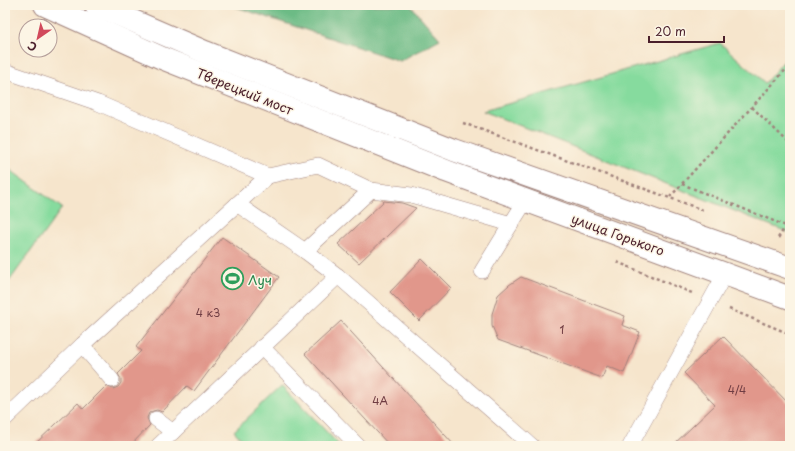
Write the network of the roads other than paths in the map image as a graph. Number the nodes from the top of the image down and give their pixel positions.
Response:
1 (45, 5) edge
2 (96, 5) edge
3 (5, 71) edge
4 (454, 150) joint
5 (446, 171) joint
6 (268, 176) junction
7 (371, 190) junction
8 (526, 200) junction
9 (237, 204) junction
10 (511, 224) junction
11 (305, 251) junction
12 (790, 268) edge
13 (482, 271) dead end
14 (726, 274) junction
15 (338, 276) junction
16 (790, 298) edge
17 (82, 345) junction
18 (262, 347) junction
19 (112, 380) dead end
20 (156, 418) dead end
21 (5, 419) edge
22 (173, 432) junction
23 (158, 446) edge
24 (358, 446) edge
25 (532, 446) edge
26 (630, 446) edge

1 - 5 main road, Тверецкий мост
2 - 4 main road, Тверецкий мост
3 - 6 lane
4 - 12 main road, улица Горького
5 - 8 main road, улица Горького
6 - 7 lane
6 - 9 lane
7 - 10 lane
7 - 11 lane
8 - 10 lane
8 - 14 main road, улица Горького
9 - 11 lane
9 - 17 lane
10 - 13 lane
11 - 15 lane
14 - 16 main road, улица Горького
14 - 26 lane
15 - 18 lane
15 - 25 lane
17 - 19 lane
17 - 21 lane
18 - 22 lane
18 - 24 lane
20 - 22 lane
22 - 23 lane

